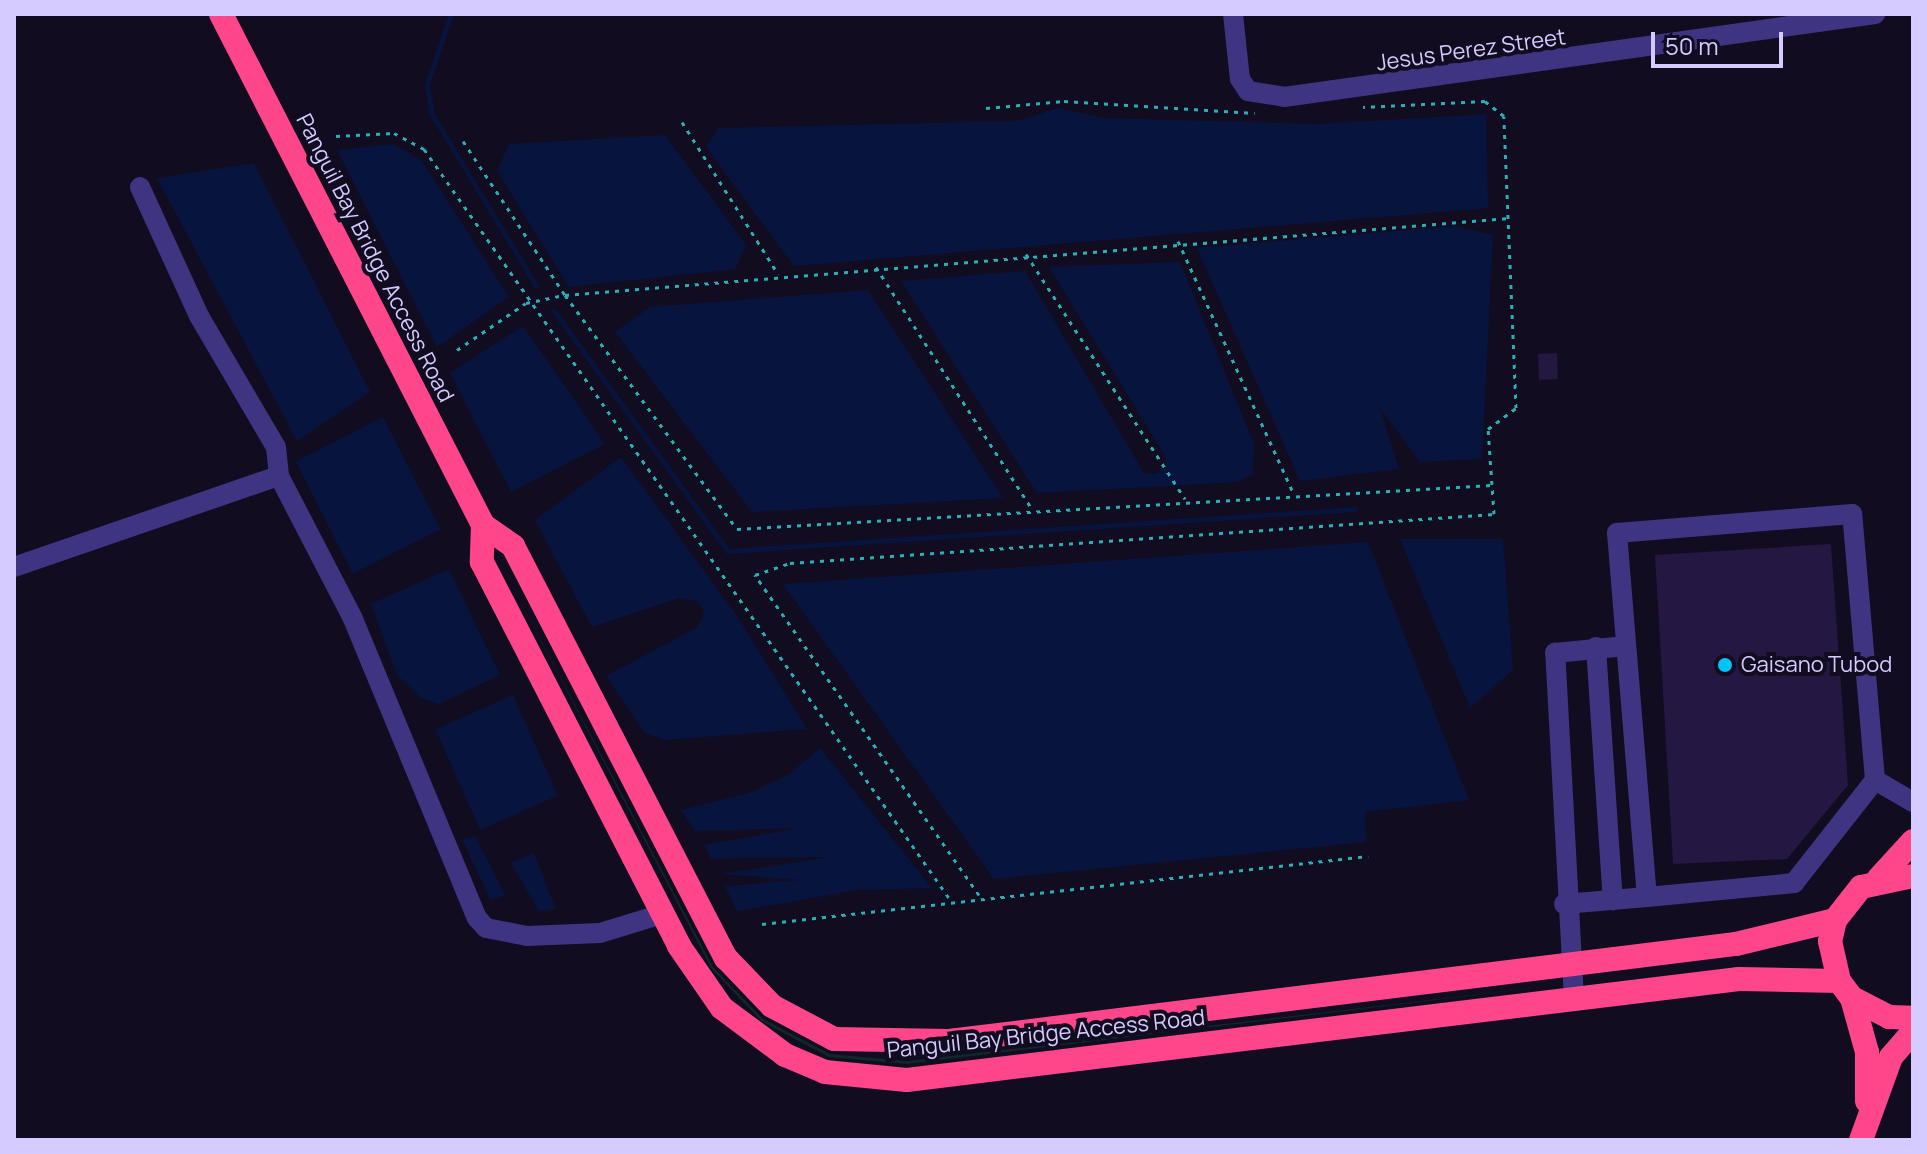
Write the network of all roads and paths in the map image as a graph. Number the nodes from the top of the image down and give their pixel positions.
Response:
1 (221, 14) edge
2 (1233, 14) edge
3 (1875, 14) edge
4 (1349, 107) dead end
5 (986, 108) dead end
6 (1259, 113) dead end
7 (682, 122) dead end
8 (336, 136) dead end
9 (463, 141) dead end
10 (140, 187) dead end
11 (1509, 218) junction
12 (1178, 241) junction
13 (1026, 254) junction
14 (876, 267) junction
15 (779, 276) junction
16 (565, 295) junction
17 (526, 303) junction
18 (457, 350) dead end
19 (279, 476) junction
20 (1492, 485) junction
21 (1294, 494) junction
22 (1186, 501) junction
23 (1033, 511) junction
24 (483, 525) junction
25 (14, 567) edge
26 (1626, 646) junction
27 (1596, 647) junction
28 (1875, 780) junction
29 (1913, 802) edge
30 (1913, 841) edge
31 (1368, 856) dead end
32 (1913, 876) edge
33 (1879, 878) junction
34 (979, 895) junction
35 (1647, 897) junction
36 (949, 898) junction
37 (1613, 900) junction
38 (1564, 904) junction
39 (662, 914) junction
40 (1835, 920) junction
41 (762, 924) dead end
42 (1569, 964) junction
43 (1845, 990) junction
44 (1574, 999) junction
45 (1913, 1018) edge
46 (1913, 1032) edge
47 (1867, 1112) junction
48 (1861, 1140) edge

1 - 24 highway, Panguil Bay Bridge Access Road
2 - 3 street, Jesus Perez Street
4 - 11 path
5 - 6 path
7 - 15 path
8 - 17 path
9 - 16 path
10 - 19 street
11 - 12 path
11 - 20 path
12 - 13 path
12 - 21 path
13 - 14 path
13 - 22 path
14 - 15 path
14 - 23 path
15 - 16 path
16 - 17 path
16 - 23 path
17 - 18 path
17 - 36 path
19 - 25 street
19 - 39 street
20 - 21 path
20 - 34 path
21 - 22 path
22 - 23 path
24 - 39 highway, Panguil Bay Bridge Access Road
24 - 42 highway, Panguil Bay Bridge Access Road
26 - 27 street
26 - 28 street
26 - 35 street
27 - 37 street
27 - 38 street
28 - 29 street
28 - 35 street
30 - 33 highway
31 - 34 path
32 - 33 highway
33 - 40 highway
34 - 36 path
35 - 37 street
36 - 41 path
37 - 38 street
38 - 42 street
39 - 44 highway, Panguil Bay Bridge Access Road
40 - 42 highway, Panguil Bay Bridge Access Road
40 - 43 highway
42 - 44 street
43 - 44 highway, Panguil Bay Bridge Access Road
43 - 45 highway
43 - 47 highway
46 - 47 highway
47 - 48 highway

